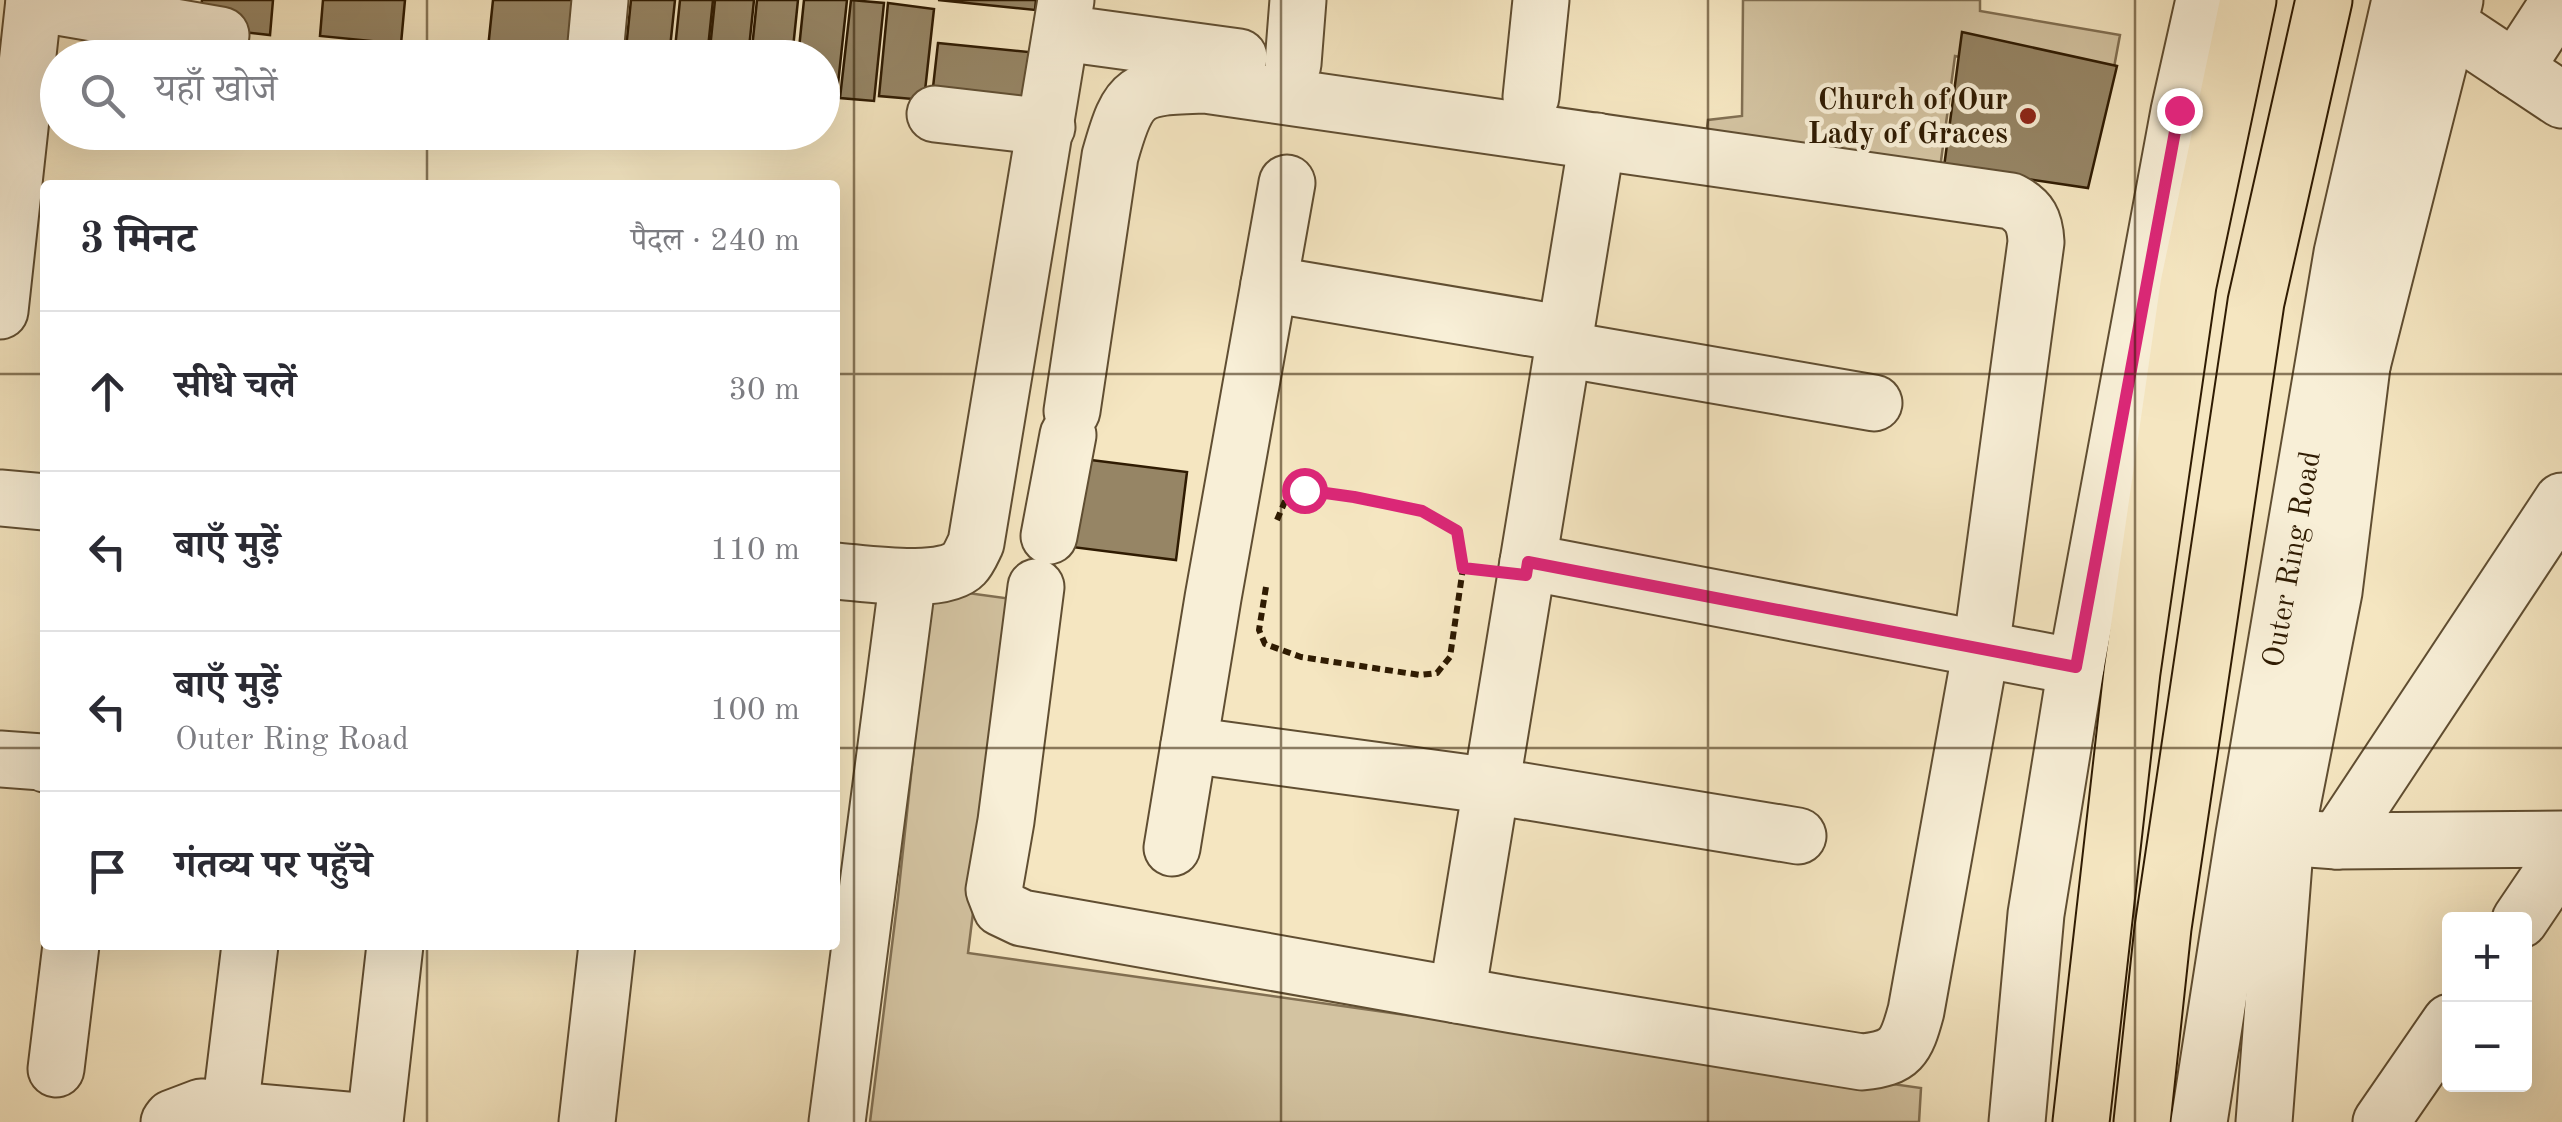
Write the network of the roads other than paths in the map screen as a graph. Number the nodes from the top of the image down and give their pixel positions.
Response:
1 (600, 0) edge
2 (1298, 0) edge
3 (1542, 0) edge
4 (2204, 0) edge
5 (2248, 0) edge
6 (2324, 0) edge
7 (2400, 0) edge
8 (2560, 0) edge
9 (34, 2) edge
10 (2438, 8) edge
11 (1065, 16) edge
12 (221, 34) dead end
13 (596, 40) edge
14 (1293, 64) junction
15 (2515, 69) junction
16 (1531, 97) junction
17 (2562, 100) edge
18 (936, 114) dead end
19 (1683, 117) dead end
20 (1046, 128) junction
21 (1597, 141) junction
22 (1287, 182) dead end
23 (1269, 284) junction
24 (2336, 288) junction
25 (0, 311) edge
26 (1564, 341) junction
27 (2362, 366) junction
28 (1874, 403) dead end
29 (989, 474) junction
30 (1057, 491) junction
31 (0, 498) edge
32 (2562, 500) edge
33 (40, 502) edge
34 (1527, 569) junction
35 (840, 571) edge
36 (908, 577) junction
37 (1981, 650) junction
38 (2076, 667) junction
39 (1189, 745) junction
40 (0, 759) edge
41 (40, 763) edge
42 (1492, 786) junction
43 (1798, 836) dead end
44 (2289, 837) junction
45 (2562, 839) edge
46 (1172, 848) dead end
47 (2562, 858) edge
48 (2525, 912) edge
49 (70, 950) edge
50 (249, 950) edge
51 (394, 950) edge
52 (606, 950) edge
53 (1457, 995) junction
54 (2442, 1034) edge
55 (56, 1069) dead end
56 (230, 1110) junction
57 (344, 1121) edge
58 (169, 1122) edge
59 (587, 1122) edge
60 (837, 1122) edge
61 (2017, 1122) edge
62 (2080, 1122) edge
63 (2142, 1122) edge
64 (2199, 1122) edge
65 (2264, 1122) edge
66 (2381, 1122) edge

1 - 13 street
2 - 14 street
3 - 16 street
4 - 38 street
5 - 62 main road
6 - 63 main road
7 - 24 street, Outer Ring Road
8 - 15 street
9 - 12 street
9 - 25 street
10 - 15 street
10 - 27 street
11 - 14 street
11 - 20 street
14 - 16 street
15 - 17 street
16 - 19 street
18 - 20 street
20 - 29 street
21 - 26 street
21 - 30 street
21 - 37 street
22 - 23 street
23 - 26 street
23 - 39 street
24 - 27 street
24 - 44 street, Outer Ring Road
26 - 28 street
26 - 34 street
27 - 44 street
29 - 30 street
29 - 36 street
30 - 53 street
31 - 33 street
32 - 44 street
34 - 37 street
34 - 42 street
35 - 36 street
36 - 60 street
37 - 38 street
37 - 53 street
38 - 61 street
39 - 42 street
39 - 46 street
40 - 41 street
42 - 43 street
42 - 53 street
44 - 45 street
44 - 64 street, Outer Ring Road
44 - 65 street
47 - 48 street
49 - 55 street
50 - 56 street
51 - 57 street
52 - 59 street
54 - 66 street
56 - 57 street
56 - 58 street

